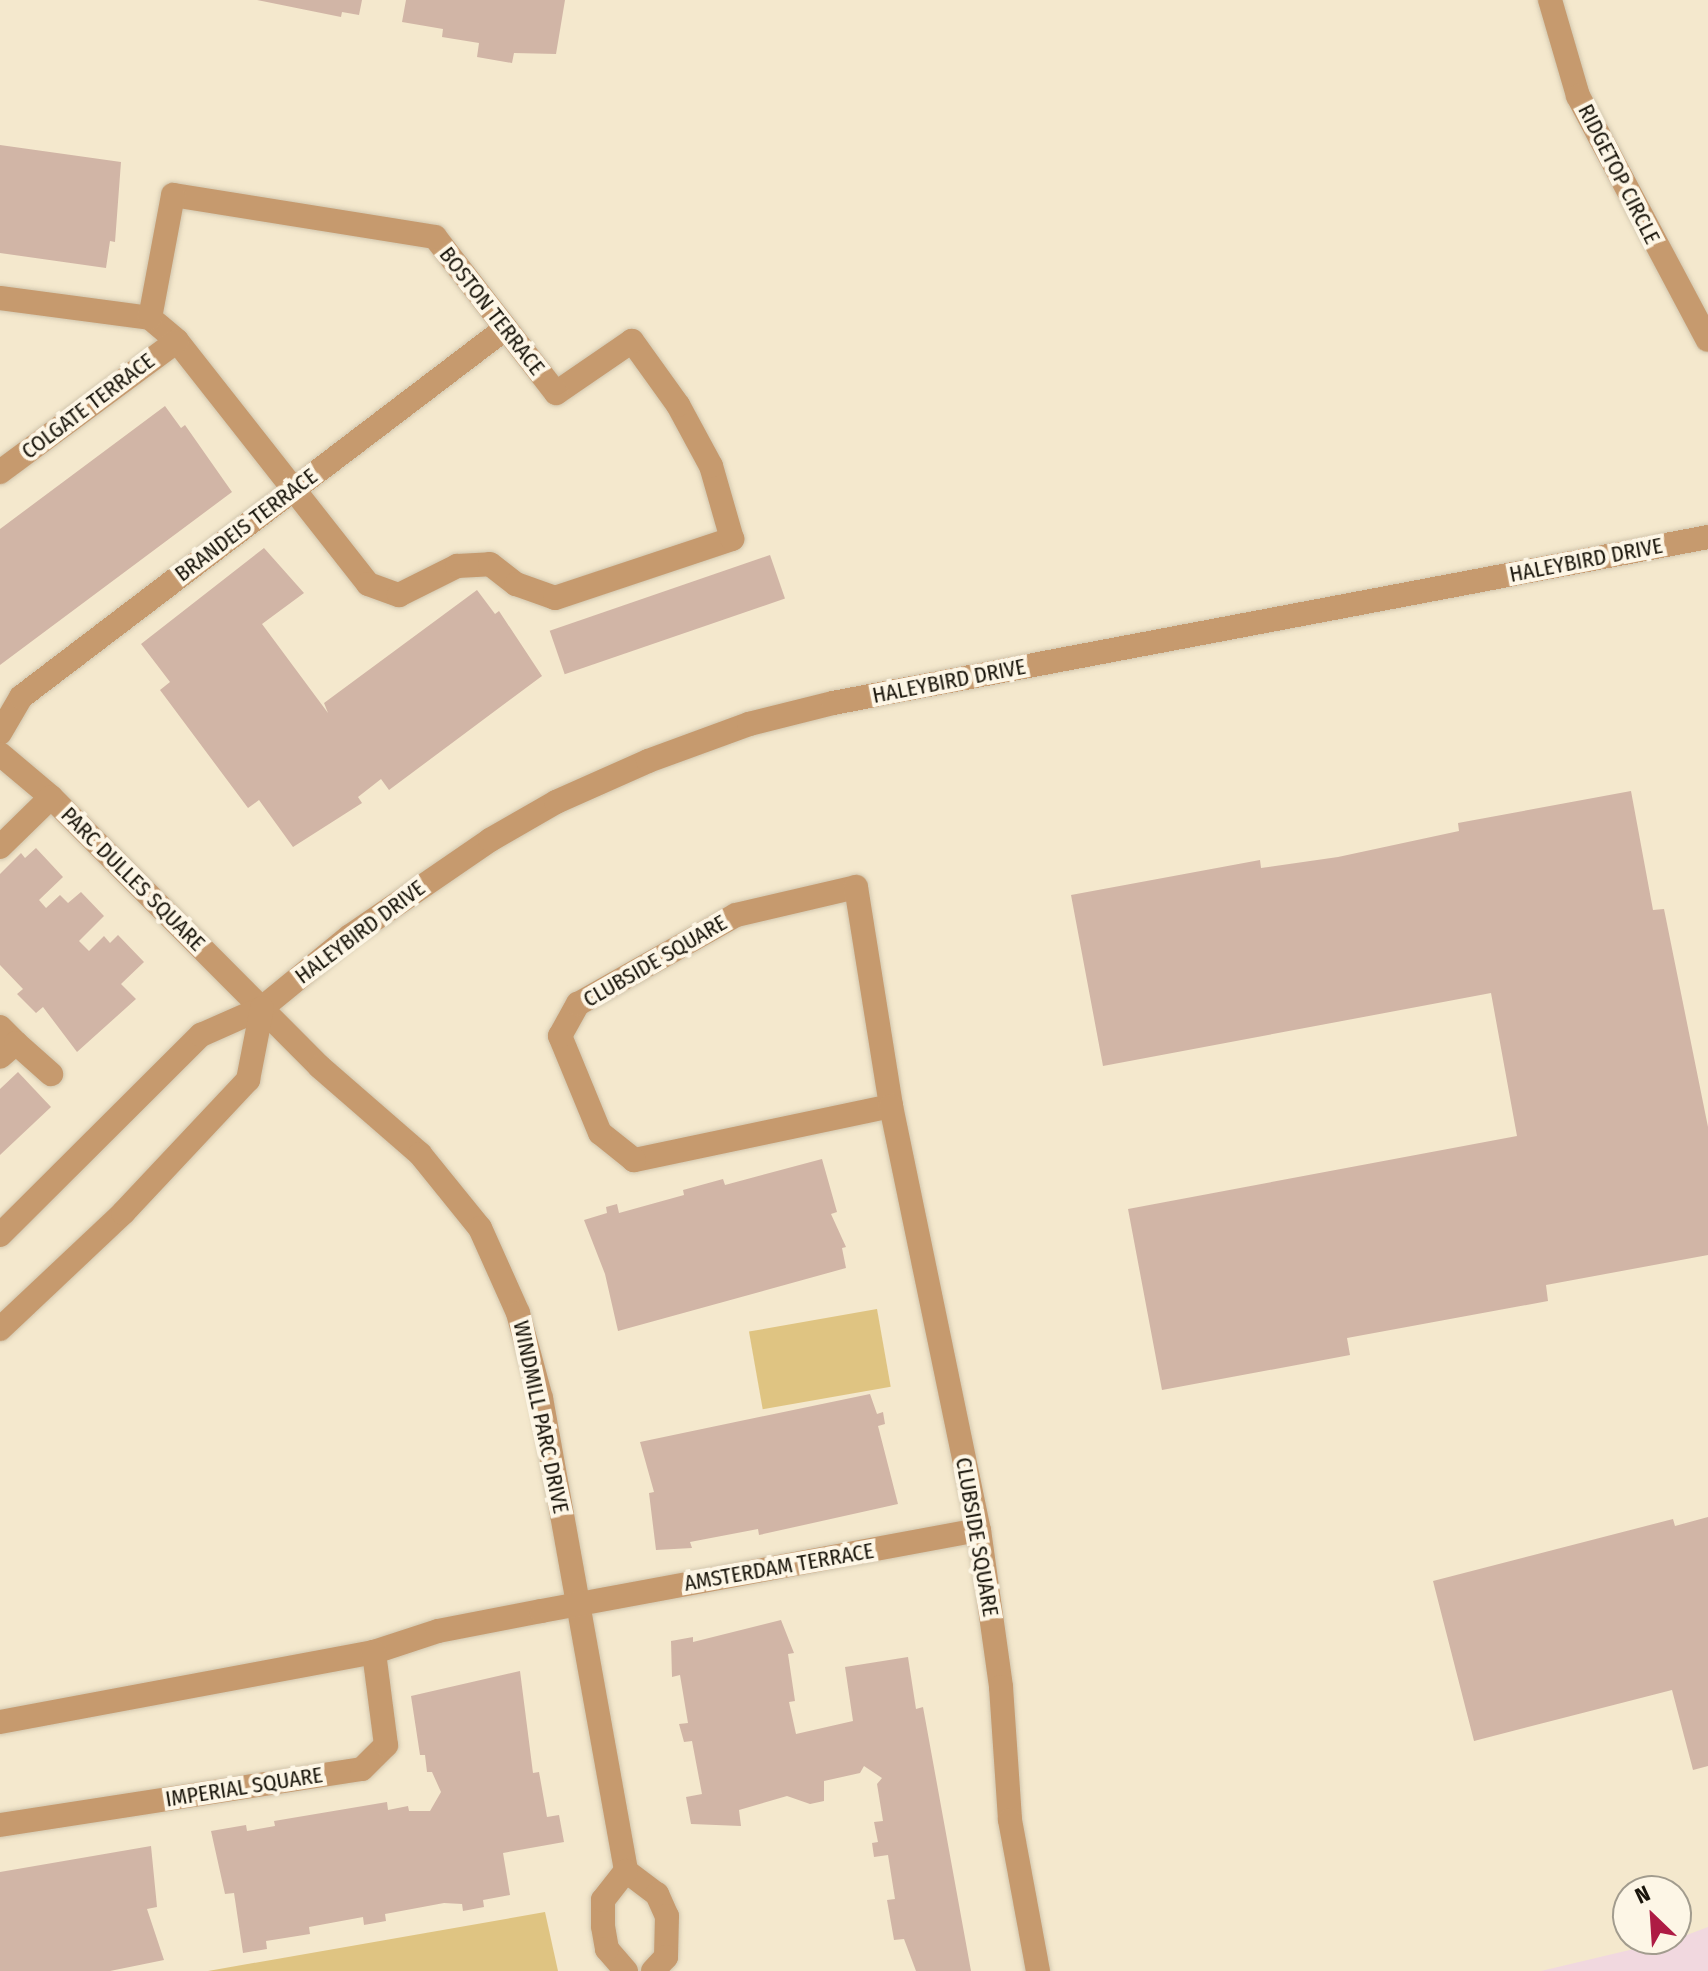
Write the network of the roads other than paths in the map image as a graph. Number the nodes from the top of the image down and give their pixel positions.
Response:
1 (1550, 0) edge
2 (0, 298) edge
3 (150, 318) junction
4 (506, 328) junction
5 (1708, 340) edge
6 (177, 341) junction
7 (0, 472) edge
8 (294, 488) junction
9 (1708, 537) edge
10 (0, 733) edge
11 (0, 754) edge
12 (51, 797) junction
13 (0, 847) edge
14 (262, 1008) junction
15 (5, 1042) edge
16 (51, 1074) dead end
17 (891, 1106) junction
18 (0, 1235) edge
19 (0, 1329) edge
20 (979, 1530) junction
21 (579, 1604) junction
22 (374, 1652) junction
23 (0, 1722) edge
24 (0, 1825) edge
25 (626, 1871) junction
26 (626, 1971) edge
27 (653, 1971) edge
28 (1038, 1971) edge

1 - 5 street, RIDGETOP CIRCLE
2 - 3 street
3 - 4 street, BOSTON TERRACE
3 - 6 street, BOSTON TERRACE
4 - 8 street, BRANDEIS TERRACE
4 - 8 street, BOSTON TERRACE
6 - 7 street, COLGATE TERRACE
6 - 8 street, BOSTON TERRACE
8 - 10 street, BRANDEIS TERRACE
9 - 14 street, HALEYBIRD DRIVE
11 - 12 street, PARC DULLES SQUARE
12 - 13 street
12 - 14 street, PARC DULLES SQUARE
14 - 18 street, HALEYBIRD DRIVE
14 - 19 street
14 - 21 street, WINDMILL PARC DRIVE
15 - 16 street
17 - 17 street, CLUBSIDE SQUARE
17 - 20 street, CLUBSIDE SQUARE
20 - 21 street, AMSTERDAM TERRACE
20 - 28 street, CLUBSIDE SQUARE
21 - 22 street
21 - 25 street, WINDMILL PARC DRIVE
22 - 23 street
22 - 24 street, IMPERIAL SQUARE
25 - 26 street
25 - 27 street

